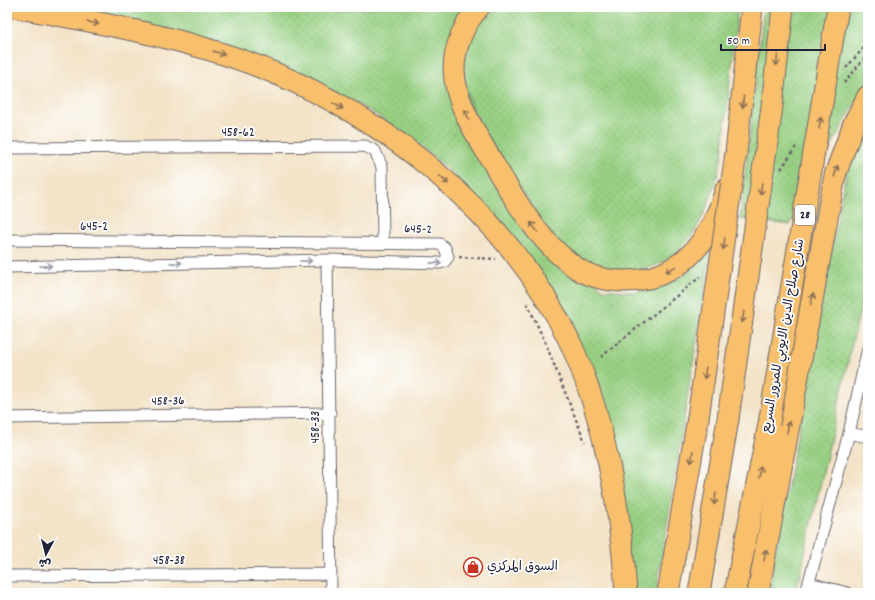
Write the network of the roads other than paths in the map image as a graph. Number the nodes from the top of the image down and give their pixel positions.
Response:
1 (14, 7) edge
2 (479, 7) edge
3 (752, 7) edge
4 (783, 7) edge
5 (838, 7) edge
6 (868, 96) edge
7 (7, 148) edge
8 (736, 153) junction
9 (7, 240) edge
10 (341, 242) junction
11 (383, 242) junction
12 (327, 260) junction
13 (342, 260) junction
14 (7, 267) edge
15 (868, 348) edge
16 (330, 413) junction
17 (7, 418) edge
18 (849, 433) junction
19 (868, 438) edge
20 (331, 574) junction
21 (7, 576) edge
22 (808, 588) edge
23 (331, 593) edge
24 (626, 593) edge
25 (668, 593) edge
26 (699, 593) edge
27 (735, 593) edge
28 (758, 593) edge
29 (847, 593) edge

1 -> 24 highway
8 -> 2 highway, bridge
3 -> 8 highway, bridge
4 -> 26 highway, bridge
27 -> 5 highway, شارع صلاح الدين الايوبي للمرور السريع / 28, bridge
28 -> 6 highway
7 - 11 street, 458-62
8 -> 25 highway, bridge
9 - 10 street, 645-2
10 - 11 street, 645-2
10 - 13 street
13 -> 11 street, 645-2
12 - 13 street
14 -> 12 street
12 - 16 street, 458-33
15 - 18 street
16 - 17 street, 458-36
16 - 20 street, 458-33
18 - 19 street
18 - 22 street
20 - 21 street, 458-38
20 - 23 street, 458-33
22 - 29 street

